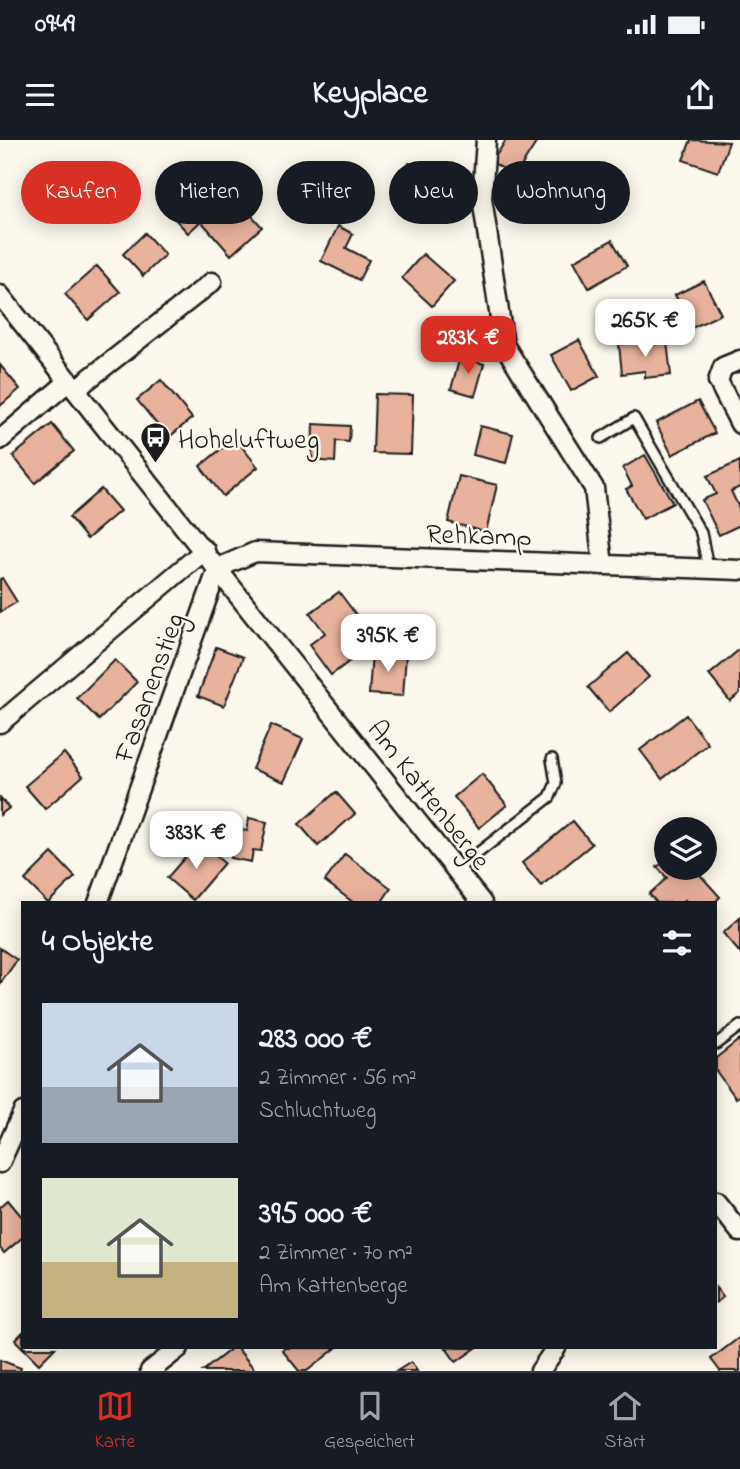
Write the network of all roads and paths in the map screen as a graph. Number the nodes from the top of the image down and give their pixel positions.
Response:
1 (486, 140) edge
2 (212, 282) dead end
3 (0, 295) edge
4 (740, 360) edge
5 (72, 385) junction
6 (740, 424) edge
7 (601, 438) dead end
8 (0, 440) edge
9 (205, 551) junction
10 (603, 565) junction
11 (218, 568) junction
12 (708, 568) junction
13 (740, 569) edge
14 (0, 723) edge
15 (552, 759) dead end
16 (456, 870) junction
17 (99, 901) edge
18 (479, 901) edge
19 (740, 1026) edge
20 (717, 1043) edge
21 (21, 1116) edge
22 (0, 1163) edge
23 (722, 1222) edge
24 (740, 1232) edge
25 (178, 1349) edge
26 (555, 1349) edge
27 (149, 1371) edge
28 (540, 1371) edge

1 - 10 street
2 - 5 street
3 - 5 street, Am Kattenberge
4 - 6 street
5 - 8 street
5 - 9 street, Am Kattenberge
7 - 12 lane
9 - 11 street, Am Kattenberge
9 - 14 street
10 - 11 street, Rehkamp
10 - 12 street, Rehkamp
11 - 16 street, Am Kattenberge
11 - 17 street, Fasanenstieg
12 - 13 street, Rehkamp
15 - 16 lane
16 - 18 street, Am Kattenberge
19 - 20 lane
21 - 22 street
23 - 24 street
25 - 27 street
26 - 28 street

